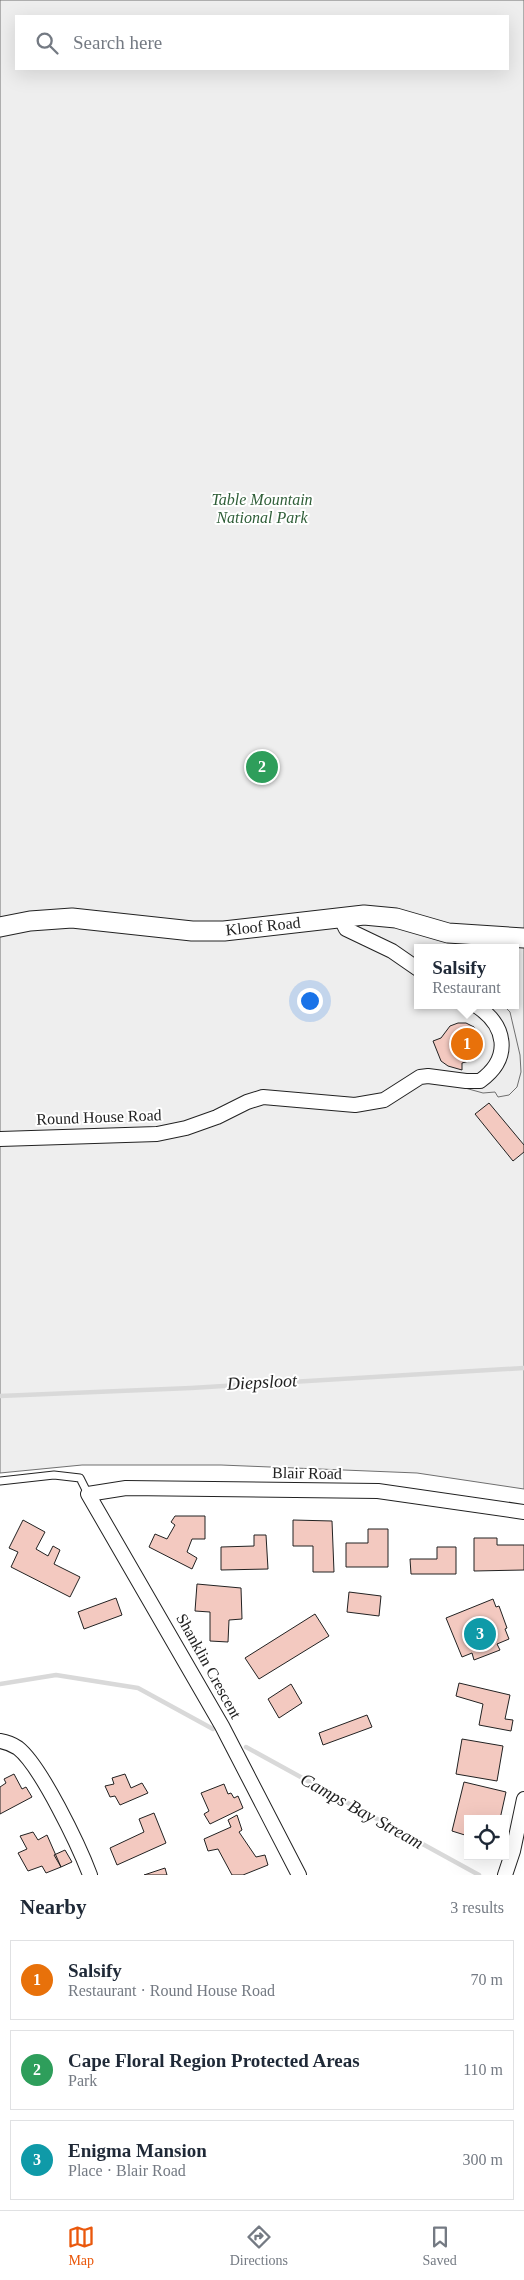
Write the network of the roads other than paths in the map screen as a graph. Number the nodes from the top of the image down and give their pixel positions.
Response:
1 (340, 916) junction
2 (0, 927) edge
3 (524, 938) edge
4 (414, 966) edge
5 (480, 1009) edge
6 (0, 1139) edge
7 (0, 1482) edge
8 (88, 1494) junction
9 (524, 1512) edge
10 (0, 1741) edge
11 (524, 1799) edge
12 (90, 1875) edge
13 (299, 1875) edge
14 (505, 1875) edge

1 - 2 main road, Kloof Road
1 - 3 main road, Kloof Road
1 - 4 street
5 - 6 street, Round House Road
7 - 8 lane, Shanklin Crescent
8 - 9 street, Blair Road
8 - 13 street, Shanklin Crescent
10 - 12 street
11 - 14 street

